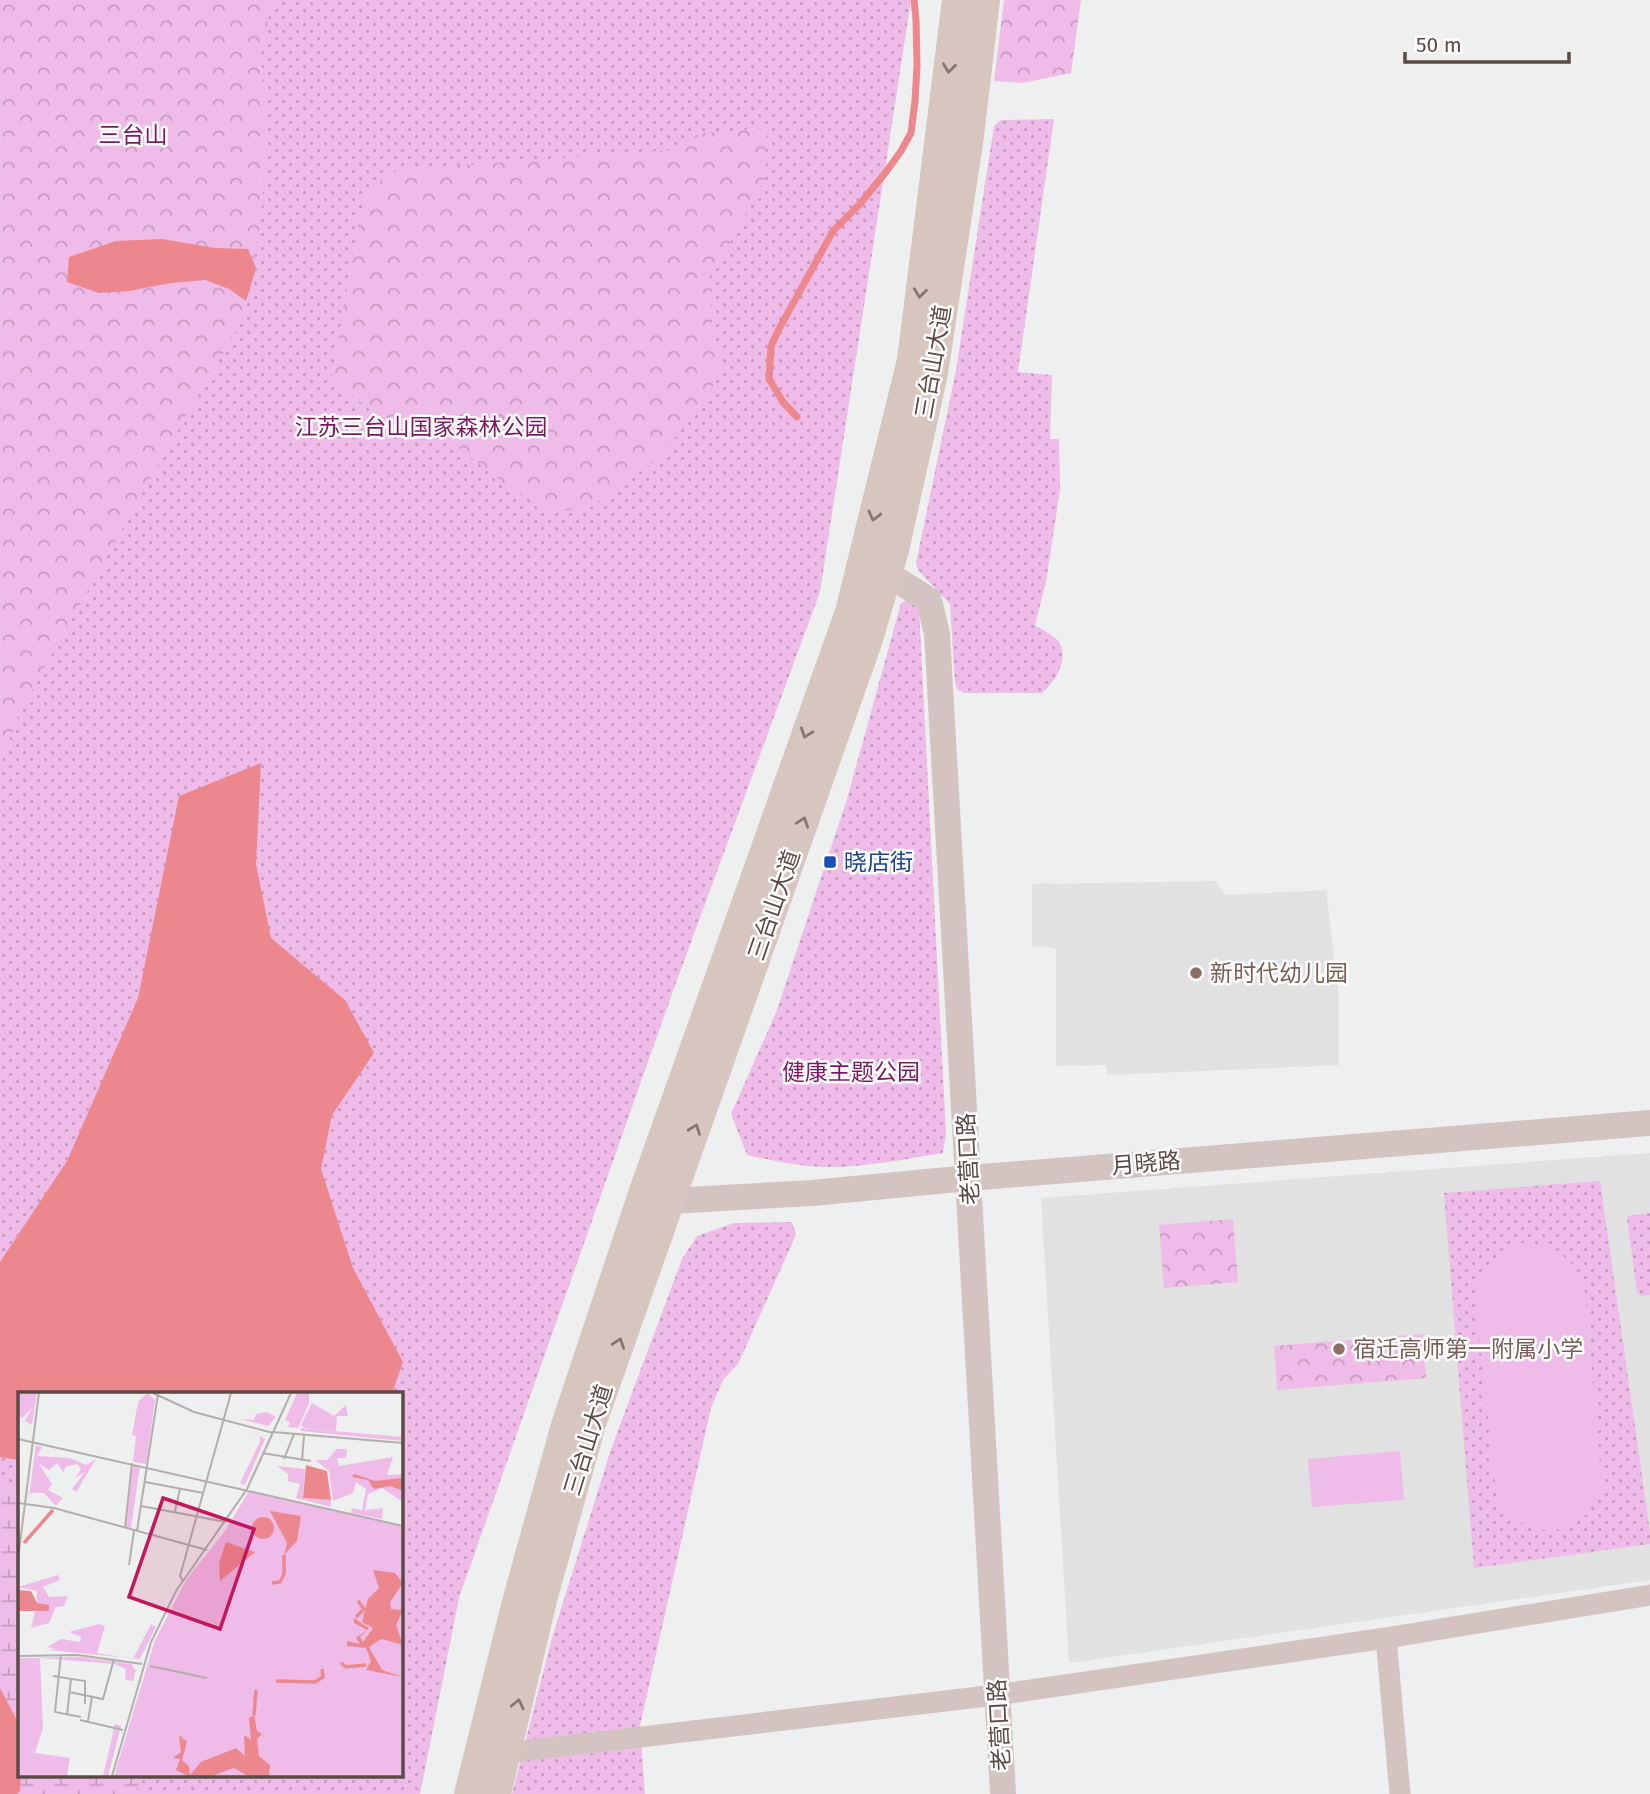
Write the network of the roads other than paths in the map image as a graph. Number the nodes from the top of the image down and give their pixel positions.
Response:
1 (957, 0) edge
2 (985, 0) edge
3 (874, 571) junction
4 (1650, 1123) edge
5 (969, 1178) junction
6 (656, 1196) junction
7 (1650, 1595) edge
8 (1386, 1638) junction
9 (996, 1695) junction
10 (506, 1754) junction
11 (472, 1780) edge
12 (496, 1794) edge
13 (1003, 1794) edge
14 (1400, 1794) edge

1 -> 3 main road, 三台山大道
2 - 3 main road, 三台山大道
3 - 5 street, 老营口路
3 - 6 main road, 三台山大道
4 - 5 street, 月晓路
5 - 6 street, 月晓路
5 - 9 street, 老营口路
10 -> 6 main road, 三台山大道
6 - 11 main road, 三台山大道
7 - 8 street
8 - 9 street
8 - 14 street
9 - 10 street
9 - 13 street, 老营口路
10 - 11 street
10 - 12 main road, 三台山大道

